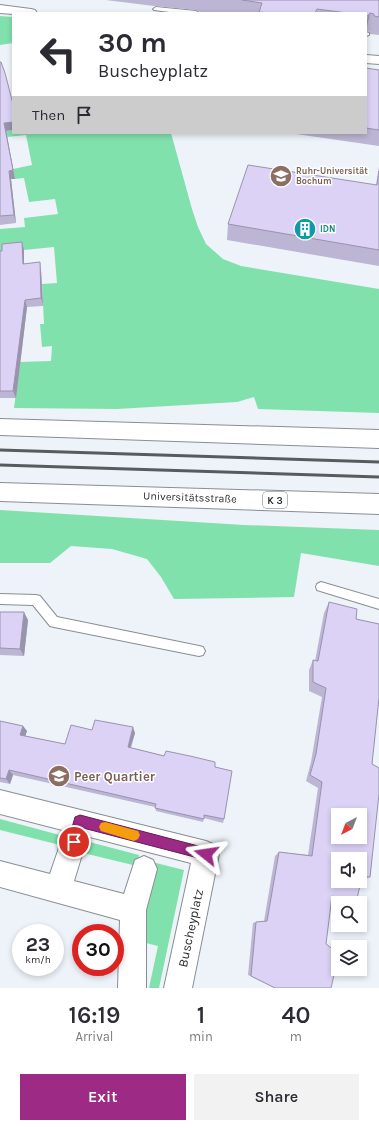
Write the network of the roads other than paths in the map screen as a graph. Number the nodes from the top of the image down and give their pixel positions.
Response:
1 (0, 9) edge
2 (156, 9) dead end
3 (22, 12) edge
4 (186, 12) edge
5 (367, 59) edge
6 (379, 60) edge
7 (0, 427) edge
8 (379, 439) edge
9 (0, 492) edge
10 (379, 504) edge
11 (320, 586) dead end
12 (0, 599) edge
13 (379, 604) edge
14 (199, 650) dead end
15 (0, 802) edge
16 (75, 837) junction
17 (147, 857) junction
18 (0, 874) edge
19 (58, 890) junction
20 (133, 910) junction
21 (132, 988) edge
22 (178, 988) edge

1 - 3 street
2 - 4 lane
5 - 6 street
7 - 8 highway
9 - 10 highway, Universitätsstraße / K 3
11 - 13 lane
12 - 14 lane
15 - 16 street, Buscheyplatz
16 - 17 street, Buscheyplatz
16 - 19 street
17 - 20 street
17 - 22 street, Buscheyplatz
18 - 19 street
19 - 20 street
20 - 21 street

